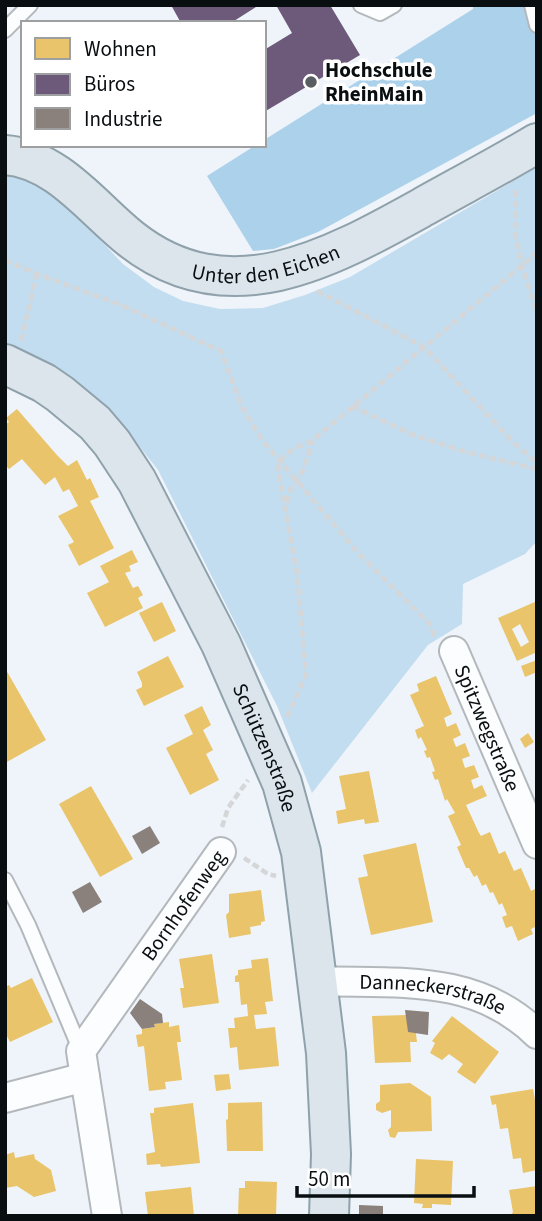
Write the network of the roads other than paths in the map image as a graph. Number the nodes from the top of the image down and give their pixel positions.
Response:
1 (30, 5) edge
2 (361, 5) edge
3 (394, 5) edge
4 (533, 5) edge
5 (537, 25) edge
6 (5, 30) edge
7 (526, 149) edge
8 (5, 155) edge
9 (5, 364) edge
10 (454, 651) road end
11 (537, 844) edge
12 (228, 852) road end
13 (5, 880) edge
14 (317, 981) junction
15 (537, 1034) edge
16 (83, 1064) junction
17 (5, 1098) edge
18 (107, 1216) edge
19 (329, 1216) edge

1 - 6 lane
2 - 3 lane
4 - 5 lane
7 - 8 main road, Unter den Eichen
9 - 14 main road, Schützenstraße
10 - 11 street, Spitzwegstraße
12 - 16 street, Bornhofenweg
13 - 16 lane
14 - 15 street, Danneckerstraße
14 - 19 main road, Schützenstraße
16 - 17 street
16 - 18 street

